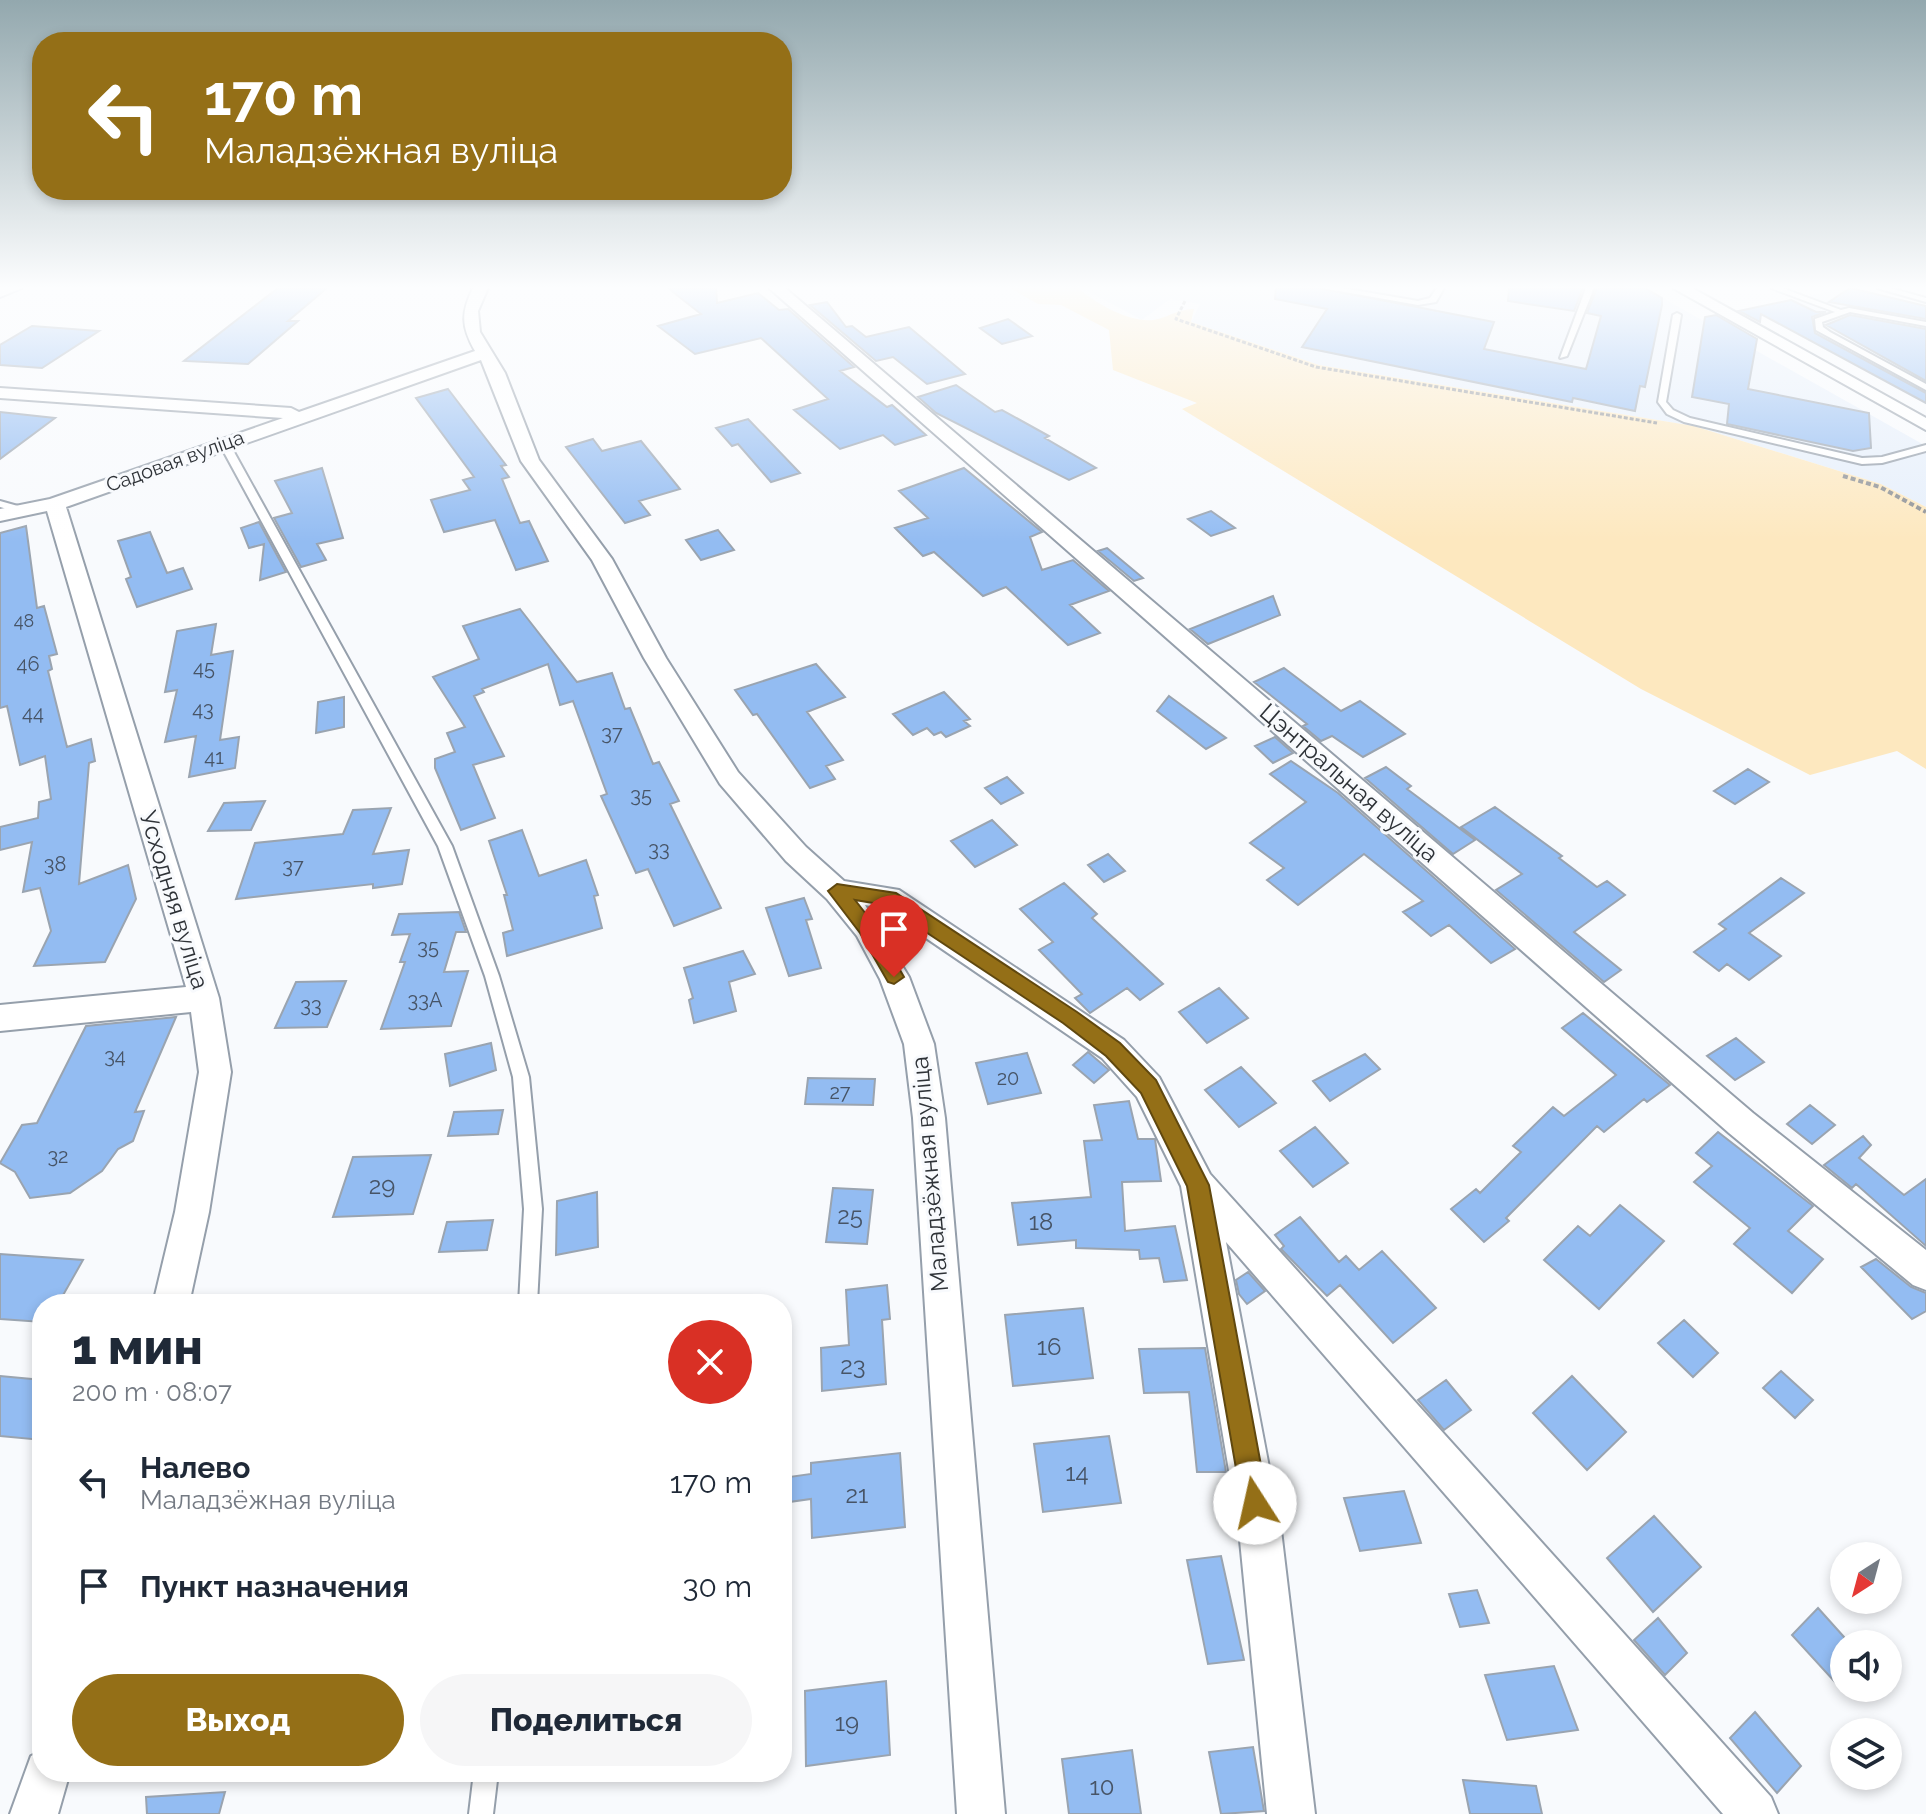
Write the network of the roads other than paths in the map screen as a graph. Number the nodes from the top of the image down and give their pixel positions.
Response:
1 (426, 373) edge
2 (497, 373) edge
3 (874, 373) edge
4 (1667, 373) edge
5 (1832, 373) edge
6 (1900, 373) edge
7 (1926, 387) edge
8 (0, 393) edge
9 (215, 410) junction
10 (308, 413) junction
11 (1926, 425) edge
12 (224, 443) junction
13 (1926, 448) edge
14 (0, 504) edge
15 (55, 504) junction
16 (22, 510) junction
17 (0, 515) edge
18 (837, 891) junction
19 (204, 998) junction
20 (0, 1018) edge
21 (1198, 1185) junction
22 (1926, 1272) edge
23 (173, 1294) edge
24 (529, 1294) edge
25 (44, 1782) edge
26 (485, 1782) edge
27 (34, 1814) edge
28 (481, 1814) edge
29 (981, 1814) edge
30 (1291, 1814) edge
31 (1754, 1814) edge

1 - 10 street, Садовая вуліца
2 - 18 street, Маладзёжная вуліца
3 - 22 street, Цэнтральная вуліца
4 - 13 lane
5 - 11 street
6 - 7 lane
8 - 9 street
9 - 10 street
9 - 12 street
10 - 12 street, Садовая вуліца
12 - 15 street, Садовая вуліца
12 - 24 lane
14 - 16 lane
15 - 16 street, Садовая вуліца
15 - 19 street, Усходняя вуліца
16 - 17 street, Садовая вуліца
18 - 21 street
18 - 29 street, Маладзёжная вуліца
19 - 20 street
19 - 23 street, Усходняя вуліца
21 - 30 street
21 - 31 street
25 - 27 street
26 - 28 lane

